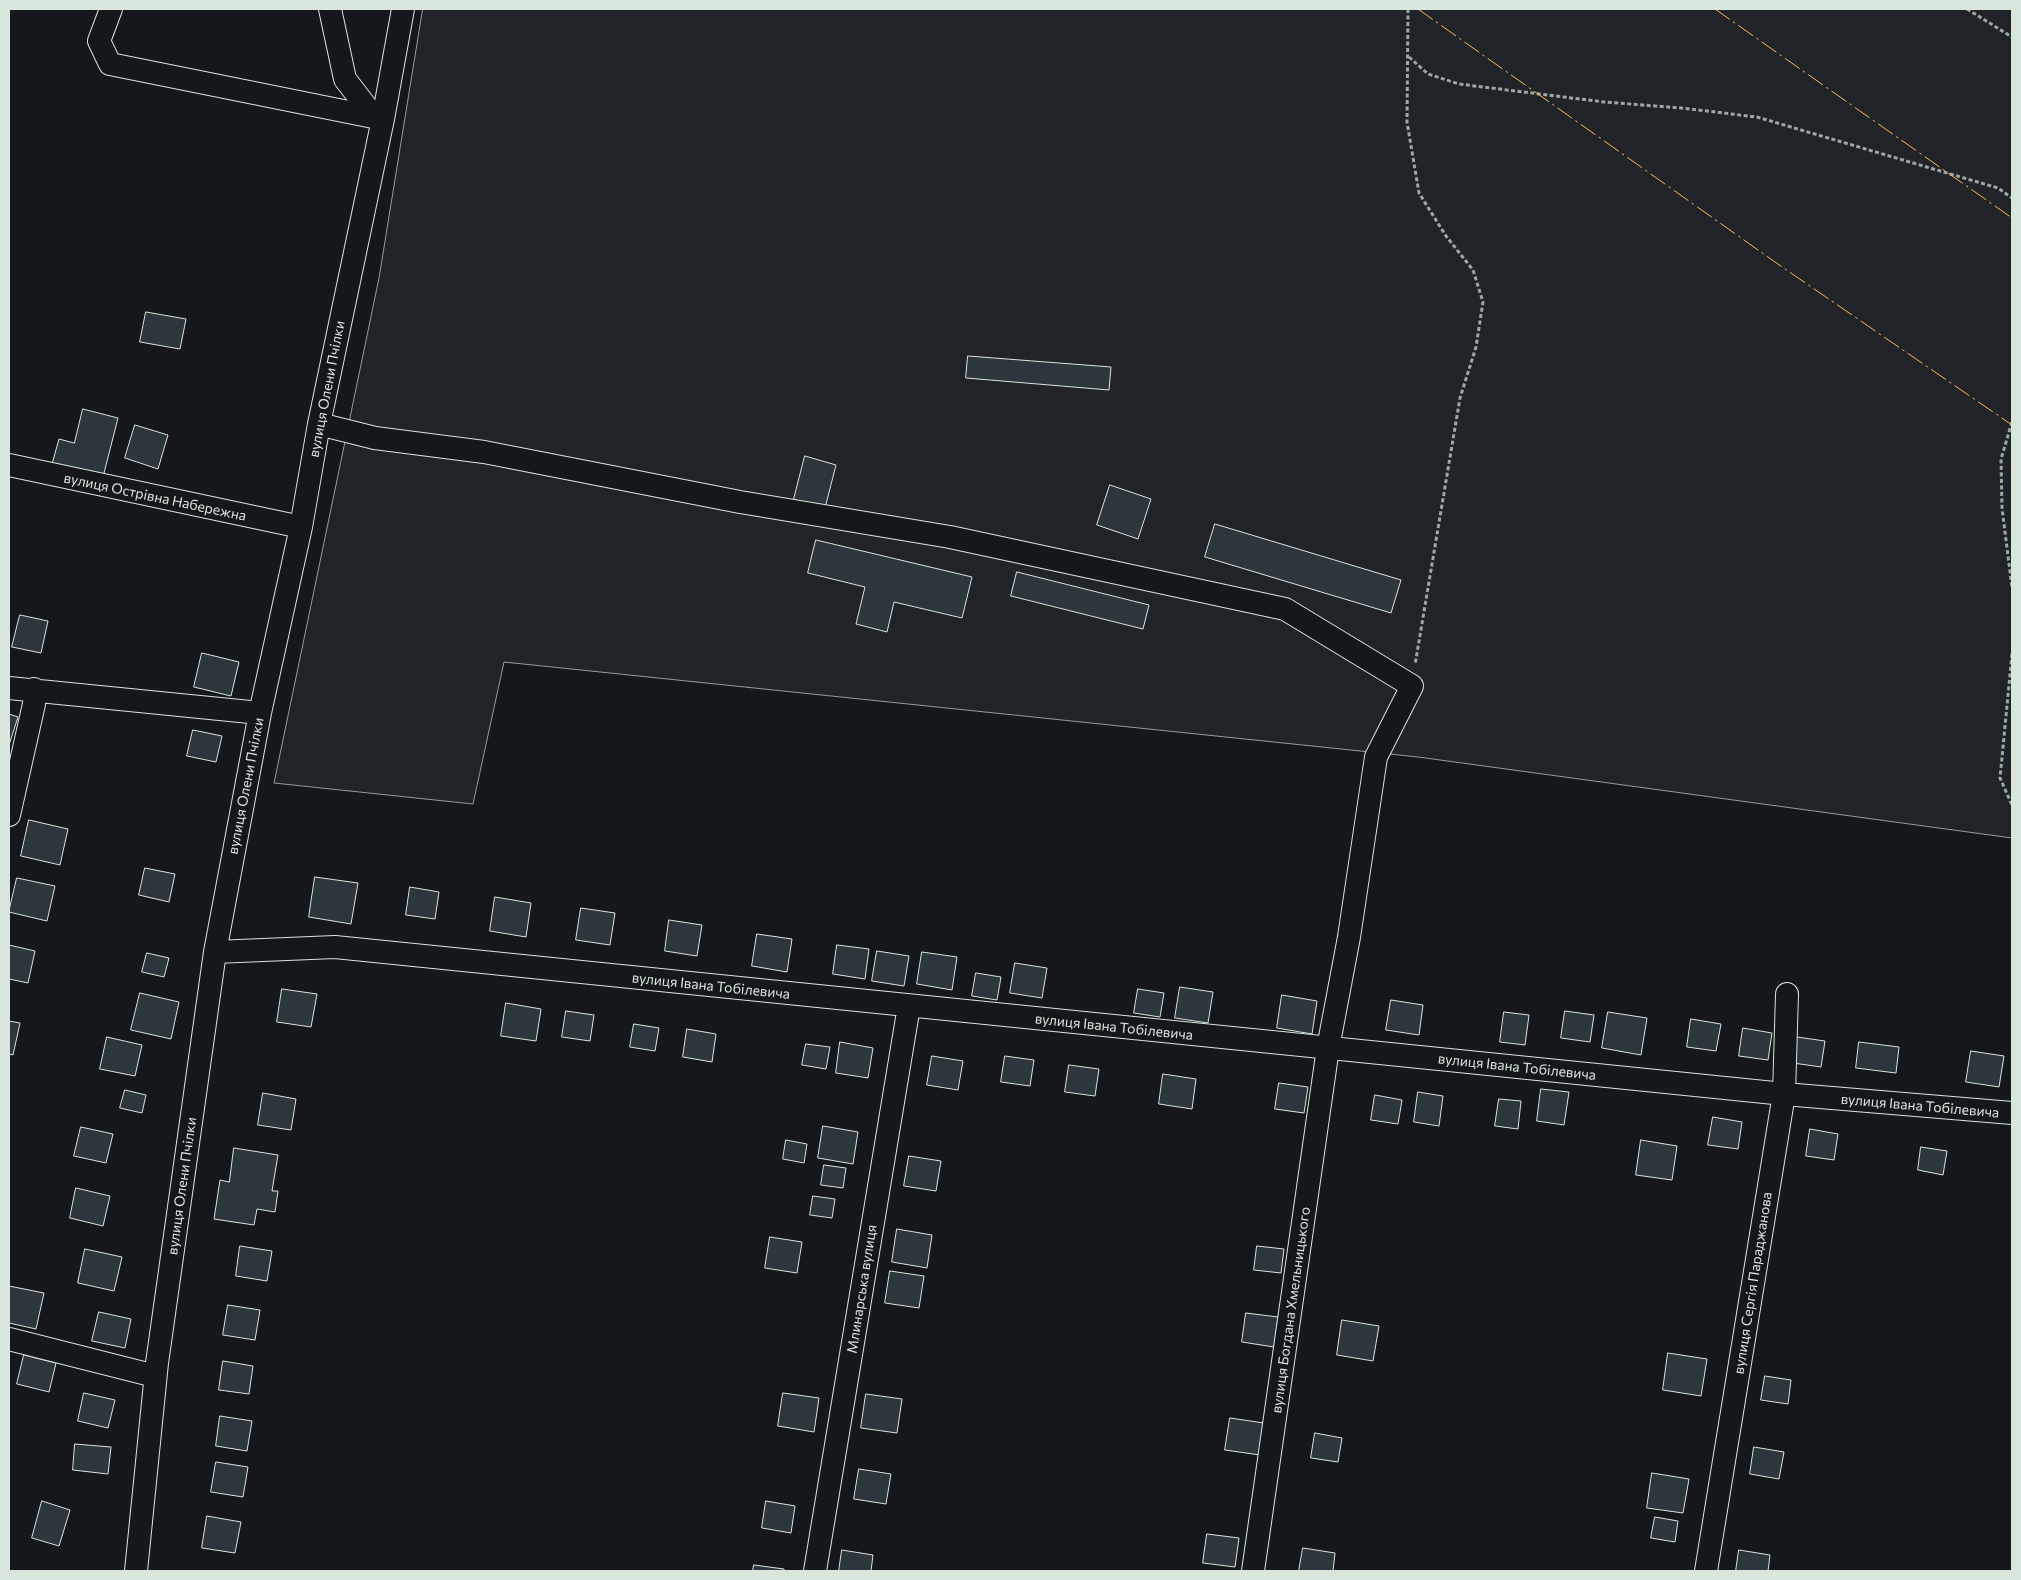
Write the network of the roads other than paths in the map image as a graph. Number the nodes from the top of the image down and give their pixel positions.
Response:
1 (111, 9) edge
2 (330, 9) edge
3 (403, 9) edge
4 (379, 118) junction
5 (318, 424) junction
6 (9, 465) edge
7 (301, 527) junction
8 (9, 688) edge
9 (34, 689) junction
10 (260, 714) junction
11 (9, 815) edge
12 (215, 952) junction
13 (1787, 994) dead end
14 (909, 1006) junction
15 (1328, 1048) junction
16 (1784, 1094) junction
17 (2012, 1113) edge
18 (9, 1339) edge
19 (155, 1376) junction
20 (136, 1571) edge
21 (815, 1571) edge
22 (1253, 1571) edge
23 (1706, 1571) edge

1 - 4 street
2 - 4 street
3 - 4 street, вулиця Олени Пчілки
4 - 5 street, вулиця Олени Пчілки
5 - 7 street, вулиця Олени Пчілки
5 - 15 street, вулиця Богдана Хмельницького
6 - 7 street, вулиця Острівна Набережна
7 - 10 street, вулиця Олени Пчілки
8 - 9 street
9 - 10 street
9 - 11 street
10 - 12 street, вулиця Олени Пчілки
12 - 14 street, вулиця Івана Тобілевича
12 - 19 street, вулиця Олени Пчілки
13 - 16 street, вулиця Сергія Параджанова
14 - 15 street, вулиця Івана Тобілевича
14 - 21 street, Млинарська вулиця
15 - 16 street, вулиця Івана Тобілевича
15 - 22 street, вулиця Богдана Хмельницького
16 - 17 street, вулиця Івана Тобілевича
16 - 23 street, вулиця Сергія Параджанова
18 - 19 street
19 - 20 street, вулиця Олени Пчілки

